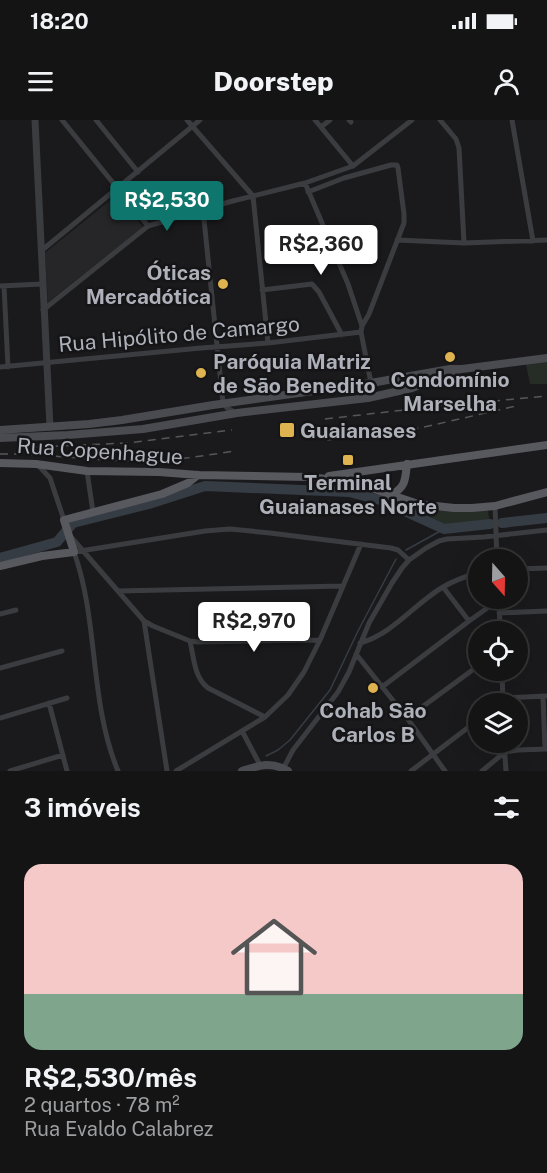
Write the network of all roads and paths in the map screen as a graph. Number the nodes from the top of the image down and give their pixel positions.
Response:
1 (35, 120) edge
2 (62, 120) edge
3 (96, 120) edge
4 (187, 120) edge
5 (200, 120) edge
6 (315, 120) edge
7 (330, 120) edge
8 (412, 120) edge
9 (440, 120) edge
10 (512, 120) edge
11 (193, 127) junction
12 (321, 127) junction
13 (353, 166) junction
14 (138, 172) junction
15 (305, 183) junction
16 (117, 189) junction
17 (308, 192) junction
18 (253, 196) junction
19 (203, 210) junction
20 (148, 226) junction
21 (397, 240) junction
22 (547, 240) edge
23 (533, 241) junction
24 (464, 243) junction
25 (41, 251) junction
26 (42, 284) junction
27 (2, 286) edge
28 (262, 290) junction
29 (43, 310) junction
30 (362, 329) junction
31 (342, 335) junction
32 (268, 343) junction
33 (217, 347) junction
34 (547, 358) edge
35 (46, 363) junction
36 (8, 367) junction
37 (0, 368) edge
38 (462, 369) junction
39 (371, 383) junction
40 (365, 398) junction
41 (223, 403) junction
42 (237, 413) junction
43 (50, 427) junction
44 (0, 430) edge
45 (0, 438) edge
46 (547, 445) edge
47 (0, 463) edge
48 (36, 464) junction
49 (407, 464) junction
50 (393, 467) junction
51 (60, 468) junction
52 (376, 469) junction
53 (87, 471) junction
54 (198, 475) junction
55 (308, 477) junction
56 (405, 477) junction
57 (50, 478) junction
58 (374, 489) junction
59 (547, 492) edge
60 (391, 495) junction
61 (495, 506) junction
62 (93, 512) junction
63 (66, 527) junction
64 (547, 530) edge
65 (496, 533) junction
66 (361, 544) junction
67 (497, 549) edge
68 (85, 551) junction
69 (74, 552) junction
70 (91, 559) junction
71 (407, 559) junction
72 (78, 565) junction
73 (0, 566) edge
74 (547, 568) edge
75 (528, 569) edge
76 (468, 576) edge
77 (343, 586) junction
78 (443, 587) junction
79 (118, 591) junction
80 (486, 609) edge
81 (499, 609) edge
82 (16, 610) dead end
83 (547, 611) edge
84 (0, 614) edge
85 (499, 614) junction
86 (144, 621) junction
87 (469, 621) joint
88 (499, 621) edge
89 (468, 622) edge
90 (320, 640) junction
91 (190, 641) junction
92 (360, 643) junction
93 (62, 651) dead end
94 (356, 654) junction
95 (3, 667) edge
96 (468, 673) edge
97 (0, 675) edge
98 (382, 687) junction
99 (545, 696) edge
100 (67, 698) dead end
101 (528, 698) edge
102 (49, 703) junction
103 (265, 717) junction
104 (0, 718) edge
105 (407, 718) junction
106 (468, 728) edge
107 (242, 731) junction
108 (546, 749) edge
109 (528, 750) edge
110 (504, 753) edge
111 (505, 753) edge
112 (433, 754) junction
113 (63, 755) junction
114 (255, 768) edge
115 (284, 770) edge
116 (10, 771) edge
117 (67, 771) edge
118 (118, 771) edge
119 (167, 771) edge
120 (176, 771) edge
121 (411, 771) edge
122 (446, 771) edge
123 (482, 771) edge
124 (506, 771) edge

1 - 25 street
2 - 16 street
3 - 14 street
4 - 11 street
5 - 11 street
6 - 12 street
7 - 12 street
8 - 13 street
9 - 24 street
10 - 23 street
11 - 14 street
11 - 18 street
12 - 13 street
13 - 15 street
14 - 16 street
15 - 17 street
15 - 18 street
16 - 20 street
16 - 25 street
17 - 21 street
17 - 30 street
18 - 19 street
18 - 28 street
19 - 20 street
19 - 33 street
20 - 29 street
21 - 24 street
21 - 30 street
22 - 23 street
23 - 24 street
25 - 26 street
26 - 27 street
26 - 29 street
27 - 36 street
28 - 31 street
28 - 32 street
29 - 35 street
30 - 31 street, Rua Hipólito de Camargo
30 - 39 street
31 - 32 street, Rua Hipólito de Camargo
32 - 33 street, Rua Hipólito de Camargo
33 - 35 street, Rua Hipólito de Camargo
33 - 41 street
34 - 38 main road
35 - 36 street, Rua Hipólito de Camargo
35 - 43 street
36 - 37 street, Rua Hipólito de Camargo
38 - 39 main road
38 - 40 main road
39 - 40 main road
39 - 41 main road
40 - 42 main road
41 - 42 street
41 - 43 main road
42 - 45 main road
43 - 44 main road
46 - 49 main road
47 - 48 main road, Rua Copenhague
48 - 51 main road, Rua Copenhague
48 - 57 street
49 - 50 main road
49 - 56 main road
50 - 52 main road
50 - 56 main road
51 - 53 main road, Rua Copenhague
51 - 57 street
52 - 55 main road
52 - 58 main road
53 - 54 main road, Rua Copenhague
53 - 62 street
54 - 55 main road, Rua Copenhague
54 - 62 main road
55 - 58 main road
56 - 60 main road
57 - 63 street
58 - 60 main road
59 - 61 main road
60 - 61 main road
61 - 65 street
62 - 63 main road
63 - 68 street
63 - 69 main road
64 - 65 street
65 - 67 street
65 - 71 street
66 - 68 street
66 - 71 street
66 - 77 street
68 - 69 street
68 - 70 street
69 - 72 street
69 - 73 main road
70 - 72 street
70 - 79 street
71 - 92 street
72 - 118 street
74 - 75 street
76 - 78 street
77 - 79 street
77 - 90 street
78 - 87 street
78 - 92 street
79 - 86 street
80 - 87 street
81 - 85 street
82 - 84 street
83 - 85 street
85 - 88 street
86 - 91 street
86 - 119 street
89 - 98 street
90 - 91 street
90 - 103 street
91 - 103 street
92 - 94 street
93 - 95 street
94 - 98 street
94 - 115 street
95 - 97 street
96 - 105 street
98 - 105 street
99 - 101 street
99 - 108 street
100 - 102 street
102 - 104 street
102 - 113 street
103 - 107 street
105 - 112 street
106 - 112 street
107 - 114 street
107 - 120 street
108 - 109 street
110 - 123 street
111 - 124 street
112 - 121 street
112 - 122 street
113 - 116 street
113 - 117 street
114 - 115 main road

